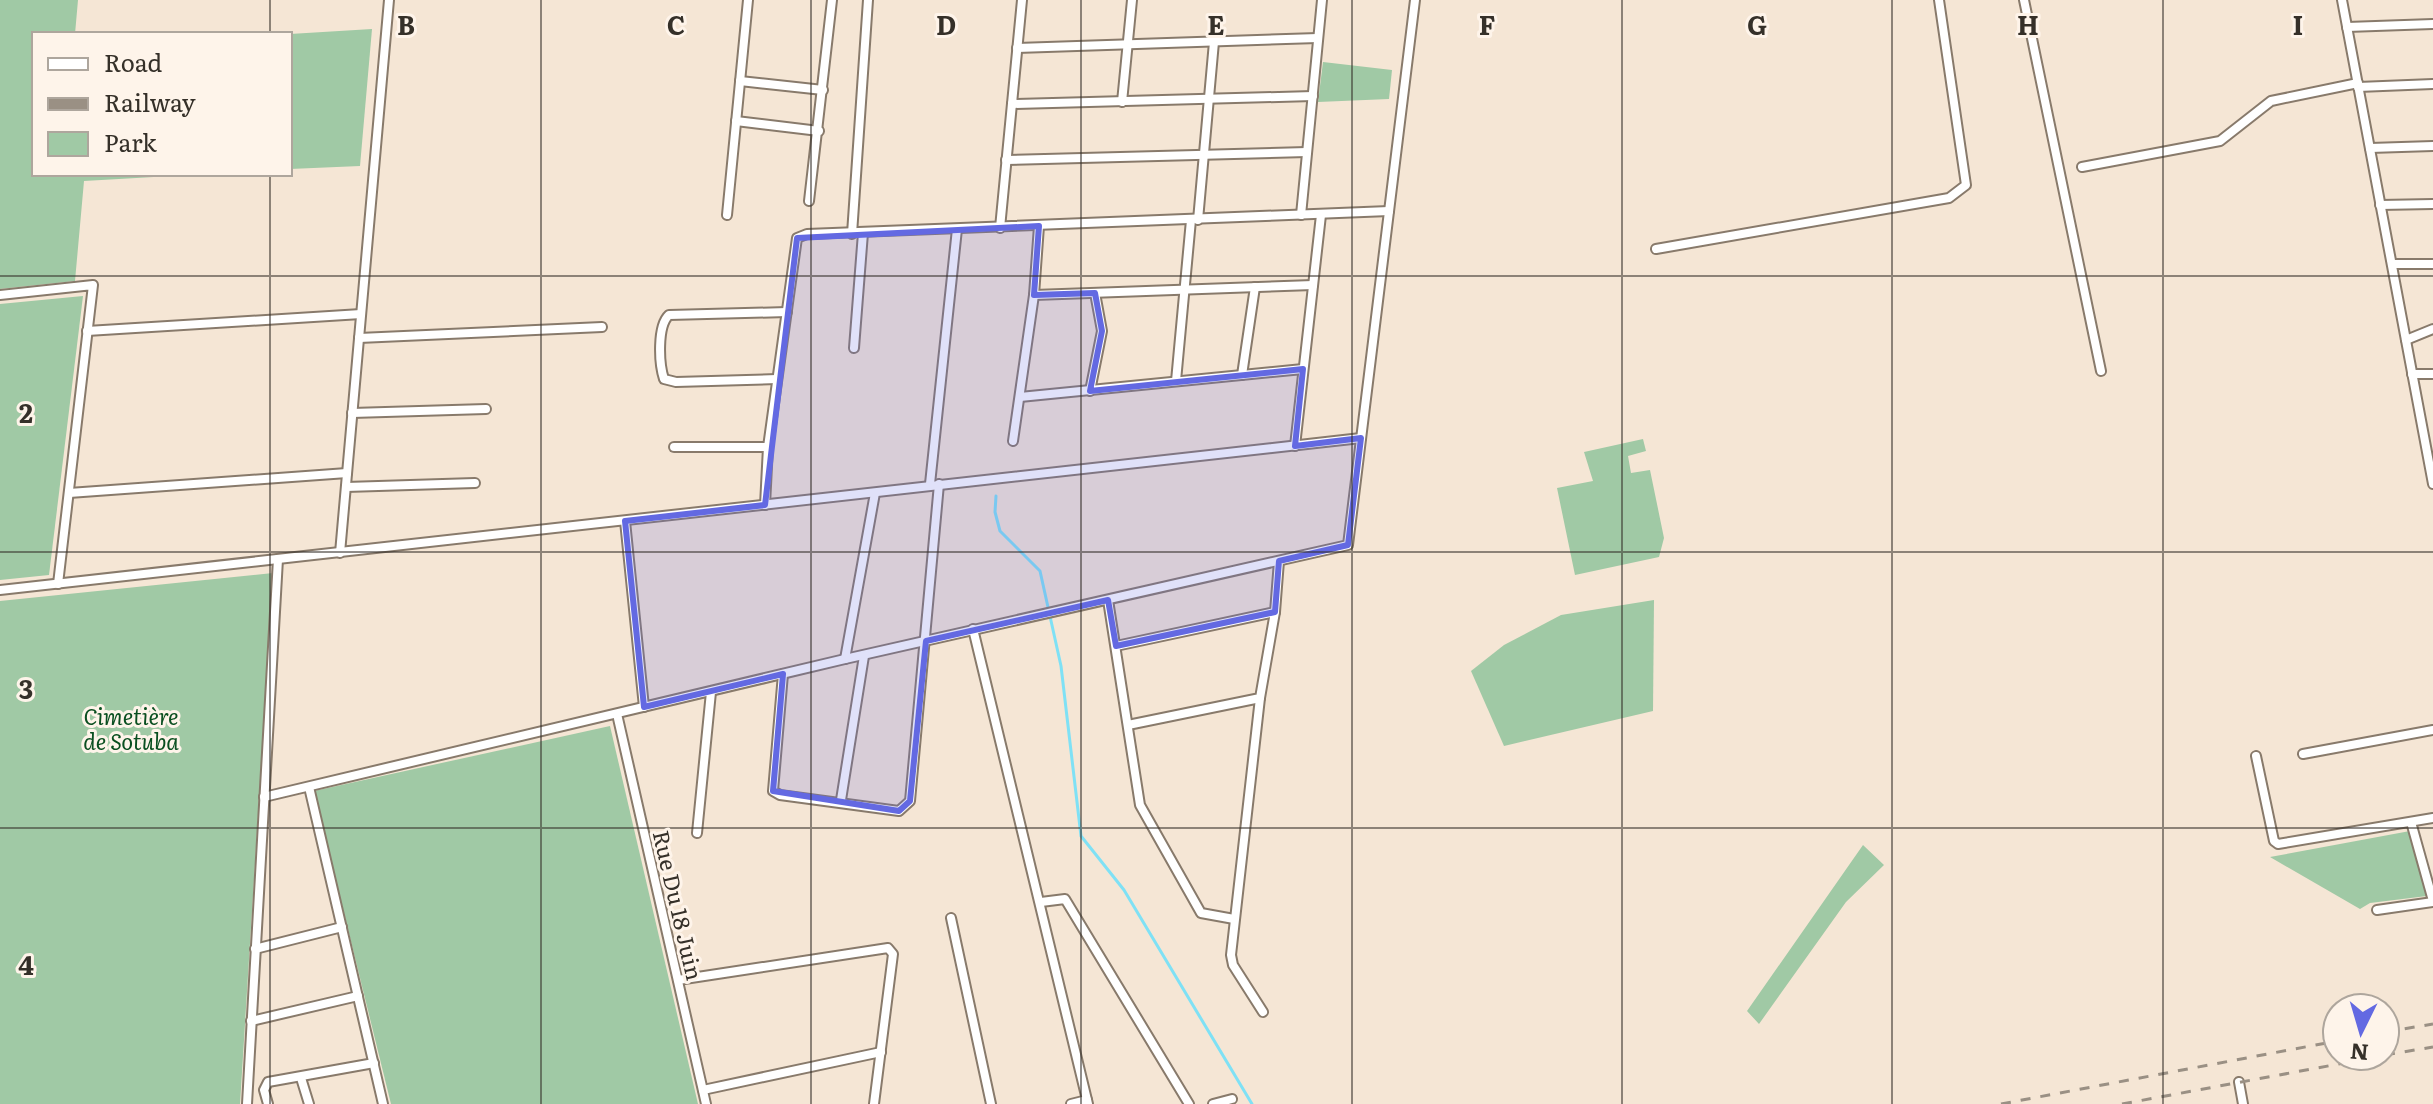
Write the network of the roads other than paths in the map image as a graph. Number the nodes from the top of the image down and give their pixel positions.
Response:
1 (389, 0) edge
2 (748, 0) edge
3 (832, 0) edge
4 (868, 0) edge
5 (1022, 0) edge
6 (1132, 0) edge
7 (1322, 0) edge
8 (1415, 0) edge
9 (1939, 0) edge
10 (2024, 0) edge
11 (2342, 0) edge
12 (2433, 24) edge
13 (2347, 27) junction
14 (1318, 38) junction
15 (1214, 42) junction
16 (1128, 44) junction
17 (1017, 48) junction
18 (740, 81) junction
19 (2433, 84) edge
20 (2358, 85) junction
21 (823, 90) junction
22 (1313, 96) junction
23 (1209, 99) junction
24 (1122, 102) junction
25 (1012, 104) junction
26 (736, 121) junction
27 (819, 131) junction
28 (2433, 146) edge
29 (2370, 148) junction
30 (1307, 152) junction
31 (1203, 156) junction
32 (1006, 160) junction
33 (2082, 167) dead end
34 (809, 201) dead end
35 (2433, 204) edge
36 (2380, 205) junction
37 (1389, 211) junction
38 (727, 215) dead end
39 (1301, 215) junction
40 (1321, 215) junction
41 (1194, 220) junction
42 (1039, 226) junction
43 (1000, 228) junction
44 (957, 229) junction
45 (863, 233) junction
46 (852, 234) junction
47 (1656, 249) dead end
48 (2392, 264) junction
49 (2433, 264) edge
50 (1313, 285) junction
51 (1255, 287) junction
52 (1184, 290) junction
53 (1095, 293) junction
54 (0, 295) edge
55 (1034, 295) junction
56 (787, 312) junction
57 (361, 314) junction
58 (602, 327) dead end
59 (2433, 329) edge
60 (87, 331) junction
61 (359, 338) junction
62 (2406, 340) junction
63 (854, 348) dead end
64 (1303, 369) junction
65 (2101, 371) dead end
66 (2412, 374) junction
67 (2433, 374) edge
68 (1242, 375) junction
69 (777, 379) junction
70 (1176, 381) junction
71 (1090, 391) junction
72 (1020, 397) junction
73 (486, 409) dead end
74 (352, 413) junction
75 (2429, 437) edge
76 (1361, 438) junction
77 (1013, 441) dead end
78 (1295, 446) junction
79 (674, 447) dead end
80 (768, 447) junction
81 (347, 473) junction
82 (475, 483) dead end
83 (934, 484) junction
84 (2433, 484) edge
85 (346, 487) junction
86 (69, 493) junction
87 (875, 493) junction
88 (765, 505) junction
89 (625, 521) junction
90 (340, 553) junction
91 (278, 559) junction
92 (1279, 561) junction
93 (58, 584) junction
94 (0, 590) edge
95 (1108, 600) junction
96 (1275, 612) junction
97 (973, 629) junction
98 (926, 641) junction
99 (1116, 646) junction
100 (864, 656) junction
101 (845, 659) junction
102 (783, 674) junction
103 (711, 692) junction
104 (1260, 698) junction
105 (644, 707) junction
106 (617, 714) junction
107 (1128, 725) junction
108 (2433, 730) edge
109 (2303, 754) dead end
110 (2256, 756) dead end
111 (309, 787) junction
112 (264, 797) junction
113 (841, 800) junction
114 (2433, 818) edge
115 (2411, 822) junction
116 (697, 833) dead end
117 (2433, 901) edge
118 (1041, 902) junction
119 (2377, 910) dead end
120 (951, 918) dead end
121 (1234, 919) junction
122 (342, 927) junction
123 (255, 949) junction
124 (678, 980) junction
125 (358, 996) junction
126 (1263, 1012) dead end
127 (251, 1021) junction
128 (881, 1052) junction
129 (374, 1063) junction
130 (301, 1078) junction
131 (2239, 1082) dead end
132 (703, 1090) junction
133 (1232, 1099) dead end
134 (1087, 1102) edge
135 (247, 1104) edge
136 (268, 1104) edge
137 (309, 1104) edge
138 (383, 1104) edge
139 (706, 1104) edge
140 (874, 1104) edge
141 (991, 1104) edge
142 (1071, 1104) edge
143 (1189, 1104) edge
144 (1213, 1104) edge
145 (2243, 1104) edge

1 - 57 street
2 - 18 street
3 - 21 street
4 - 46 street
5 - 17 street
6 - 16 street
7 - 14 street
8 - 37 street
9 - 47 street
10 - 65 street
11 - 13 street
12 - 13 street
13 - 20 street
14 - 15 street
14 - 22 street
15 - 16 street
15 - 23 street
16 - 17 street
16 - 24 street
17 - 25 street
18 - 21 street
18 - 26 street
19 - 20 street
20 - 29 street
20 - 33 street
21 - 27 street
22 - 23 street
22 - 30 street
23 - 24 street
23 - 31 street
24 - 25 street
25 - 32 street
26 - 27 street
26 - 38 street
27 - 34 street
28 - 29 street
29 - 36 street
30 - 31 street
30 - 39 street
31 - 32 street
31 - 41 street
32 - 43 street
35 - 36 street
36 - 48 street
37 - 40 street
37 - 76 street
39 - 40 street
39 - 41 street
40 - 50 street
41 - 42 street
41 - 52 street
42 - 43 street
42 - 55 street
43 - 44 street
44 - 45 street
44 - 83 street
45 - 46 street
45 - 63 street
46 - 56 street
48 - 49 street
48 - 62 street
50 - 51 street
50 - 64 street
51 - 52 street
51 - 68 street
52 - 53 street
52 - 70 street
53 - 55 street
53 - 71 street
54 - 60 street
55 - 72 street
56 - 69 street
56 - 69 street
57 - 60 street
57 - 61 street
58 - 61 street
59 - 62 street
60 - 86 street
61 - 74 street
62 - 66 street
64 - 68 street
64 - 78 street
66 - 67 street
66 - 75 street
68 - 70 street
69 - 80 street
70 - 71 street
71 - 72 street
72 - 77 street
73 - 74 street
74 - 81 street
75 - 84 street
76 - 78 street
76 - 92 street
78 - 83 street
79 - 80 street
80 - 88 street
81 - 85 street
81 - 86 street
82 - 85 street
83 - 87 street
83 - 98 street
85 - 90 street
86 - 93 street
87 - 88 street
87 - 101 street
88 - 89 street
89 - 90 street
89 - 105 street
90 - 91 street
91 - 93 street
91 - 112 street
92 - 95 street
92 - 96 street
93 - 94 street
95 - 97 street
95 - 99 street
96 - 99 street
96 - 104 street
97 - 98 street
97 - 118 street
98 - 100 street
98 - 113 street
99 - 107 street
100 - 101 street
100 - 113 street
101 - 102 street
102 - 103 street
102 - 113 street
103 - 105 street
103 - 116 street
104 - 107 street
104 - 121 street
105 - 106 street
106 - 111 street
106 - 124 street, Rue Du 18 Juin
107 - 121 street
108 - 109 street
110 - 115 street
111 - 112 street
111 - 122 street
112 - 123 street
114 - 115 street
115 - 117 street
117 - 119 street
118 - 134 street
118 - 143 street
120 - 141 street
121 - 126 street
122 - 123 street
122 - 125 street
123 - 127 street
124 - 128 street
124 - 132 street, Rue Du 18 Juin
125 - 127 street
125 - 129 street
127 - 135 street
128 - 132 street
128 - 140 street
129 - 130 street
129 - 138 street
130 - 136 street
130 - 137 street
131 - 145 street
132 - 139 street, Rue Du 18 Juin
133 - 144 street
134 - 142 street

